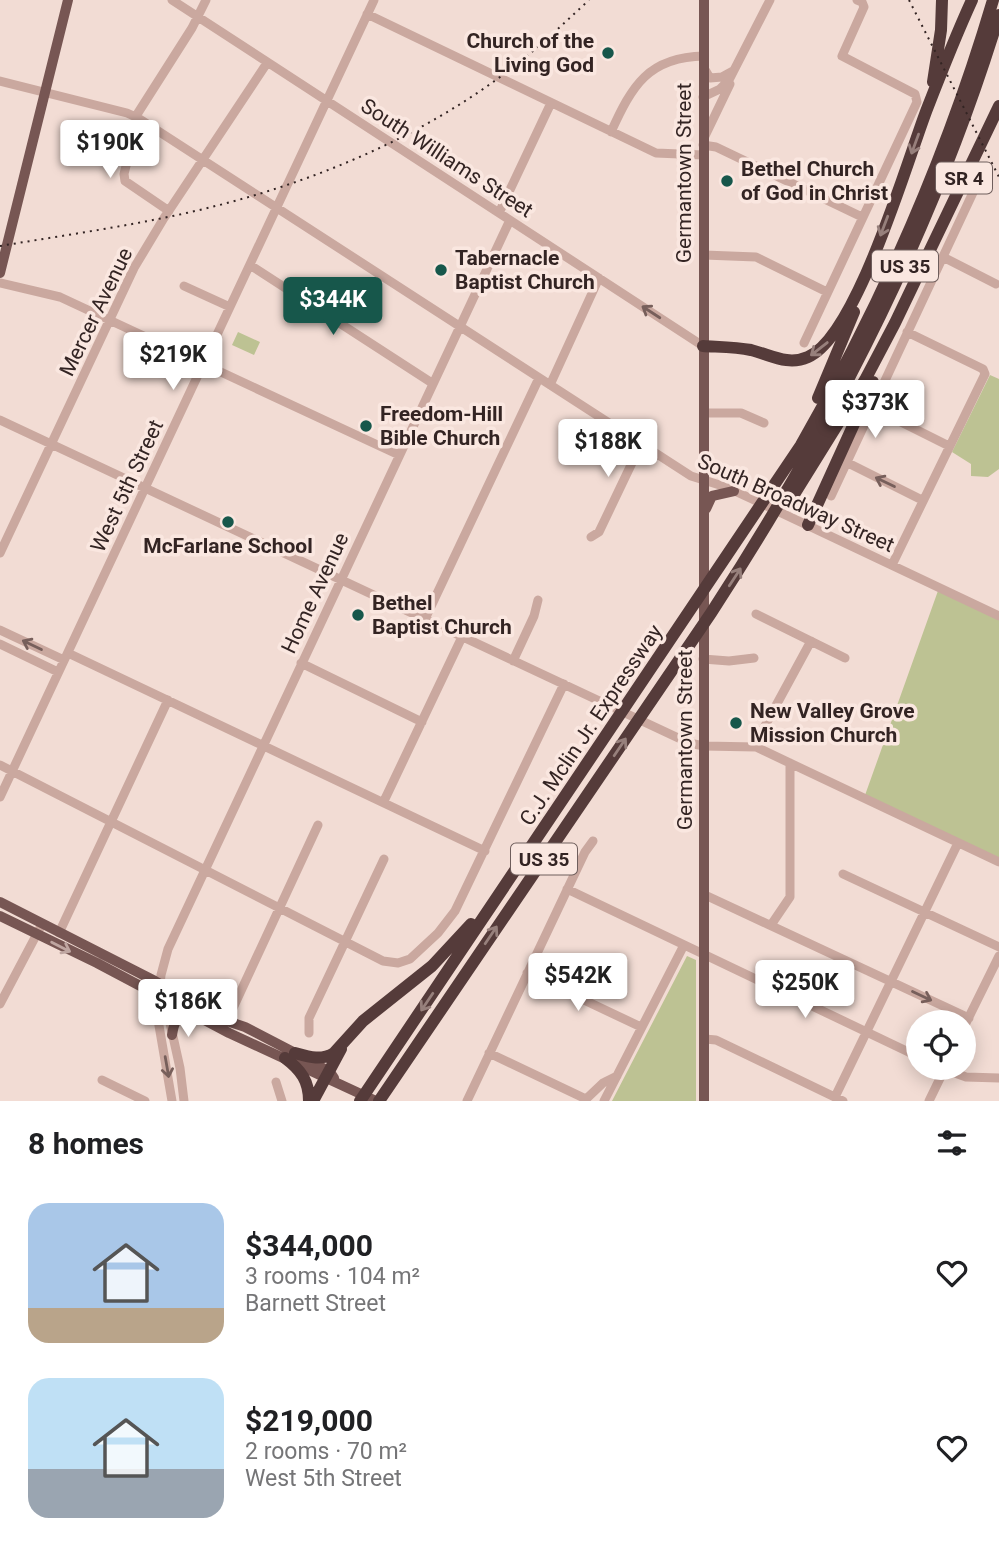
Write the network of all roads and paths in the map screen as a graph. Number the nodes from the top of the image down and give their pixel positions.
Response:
1 (68, 0) edge
2 (172, 0) edge
3 (206, 0) edge
4 (374, 0) edge
5 (704, 0) edge
6 (770, 0) edge
7 (942, 0) edge
8 (972, 0) edge
9 (993, 0) edge
10 (860, 2) edge
11 (367, 14) junction
12 (999, 15) edge
13 (198, 17) junction
14 (704, 56) junction
15 (267, 63) junction
16 (738, 63) junction
17 (704, 68) junction
18 (0, 81) edge
19 (44, 92) junction
20 (703, 97) junction
21 (327, 101) junction
22 (551, 103) junction
23 (928, 107) junction
24 (999, 107) edge
25 (137, 117) junction
26 (611, 132) junction
27 (703, 147) junction
28 (204, 160) junction
29 (977, 184) dead end
30 (277, 207) junction
31 (169, 211) junction
32 (499, 213) junction
33 (862, 217) junction
34 (510, 220) junction
35 (704, 255) junction
36 (943, 257) junction
37 (250, 265) junction
38 (0, 271) edge
39 (866, 271) junction
40 (599, 278) junction
41 (0, 283) edge
42 (996, 284) dead end
43 (184, 286) dead end
44 (827, 292) junction
45 (230, 307) junction
46 (109, 320) junction
47 (895, 323) junction
48 (459, 326) junction
49 (907, 332) junction
50 (804, 343) dead end
51 (703, 346) junction
52 (203, 364) junction
53 (540, 378) junction
54 (432, 383) junction
55 (550, 385) junction
56 (873, 408) junction
57 (704, 413) junction
58 (0, 421) edge
59 (764, 423) dead end
60 (51, 444) junction
61 (641, 444) junction
62 (949, 446) junction
63 (399, 455) junction
64 (848, 463) junction
65 (779, 479) junction
66 (704, 480) junction
67 (145, 488) junction
68 (734, 491) junction
69 (831, 496) dead end
70 (922, 500) junction
71 (779, 511) junction
72 (705, 512) junction
73 (808, 525) junction
74 (591, 537) dead end
75 (758, 541) joint
76 (0, 553) edge
77 (892, 565) junction
78 (340, 580) junction
79 (538, 600) dead end
80 (756, 614) dead end
81 (999, 616) edge
82 (425, 619) junction
83 (0, 630) edge
84 (462, 637) junction
85 (810, 641) junction
86 (0, 644) edge
87 (66, 656) junction
88 (754, 658) dead end
89 (703, 659) junction
90 (845, 659) dead end
91 (513, 661) junction
92 (301, 663) junction
93 (58, 671) junction
94 (564, 684) junction
95 (168, 700) junction
96 (422, 722) junction
97 (263, 745) junction
98 (704, 746) junction
99 (754, 746) junction
100 (790, 762) junction
101 (0, 765) edge
102 (12, 771) junction
103 (0, 797) edge
104 (384, 801) junction
105 (111, 822) junction
106 (318, 825) dead end
107 (593, 841) dead end
108 (958, 843) junction
109 (485, 850) junction
110 (384, 859) dead end
111 (999, 862) edge
112 (205, 870) junction
113 (843, 874) dead end
114 (567, 890) junction
115 (705, 895) junction
116 (0, 902) edge
117 (491, 904) junction
118 (280, 907) junction
119 (925, 912) junction
120 (0, 916) edge
121 (42, 923) junction
122 (771, 925) junction
123 (60, 933) junction
124 (37, 934) junction
125 (345, 941) junction
126 (684, 945) junction
127 (999, 947) edge
128 (704, 956) junction
129 (999, 956) edge
130 (527, 973) junction
131 (892, 982) junction
132 (160, 984) junction
133 (162, 998) junction
134 (0, 1004) edge
135 (952, 1010) edge
136 (973, 1010) edge
137 (192, 1014) junction
138 (227, 1021) junction
139 (641, 1027) junction
140 (309, 1033) dead end
141 (867, 1033) junction
142 (172, 1035) junction
143 (705, 1039) junction
144 (343, 1045) junction
145 (906, 1051) edge
146 (489, 1053) junction
147 (290, 1056) junction
148 (328, 1075) junction
149 (396, 1076) junction
150 (617, 1076) junction
151 (976, 1077) edge
152 (999, 1078) edge
153 (102, 1080) dead end
154 (939, 1080) edge
155 (276, 1082) dead end
156 (839, 1099) edge
157 (585, 1100) edge
158 (145, 1101) edge
159 (172, 1101) edge
160 (184, 1101) edge
161 (282, 1101) edge
162 (311, 1101) edge
163 (360, 1101) edge
164 (377, 1101) edge
165 (384, 1101) edge
166 (467, 1101) edge
167 (604, 1101) edge
168 (704, 1101) edge
169 (929, 1101) edge

1 - 19 main road
2 - 13 street, South Williams Street
3 - 13 street
4 - 11 street, West 5th Street
5 - 14 main road, Germantown Street
6 - 16 street
7 - 23 highway, SR 4
8 - 23 highway
9 - 65 highway, US 35
10 - 33 street
11 - 21 street, West 5th Street
11 - 22 street
12 - 71 highway, US 35
13 - 15 street, South Williams Street
13 - 25 street
14 - 17 main road, Germantown Street
14 - 26 street
15 - 21 street, South Williams Street
15 - 28 street, Mercer Avenue
16 - 17 street
16 - 20 street
16 - 27 street
17 - 20 main road, Germantown Street
18 - 19 street, South Broadway Street
19 - 25 street, South Broadway Street
19 - 38 main road
20 - 27 main road, Germantown Street
21 - 30 street, West 5th Street
21 - 32 street, South Williams Street
22 - 26 street
22 - 32 street
23 -> 39 highway, SR 4
24 - 47 highway, SR 4
25 - 28 street, South Broadway Street
25 - 31 street
26 - 27 street
27 - 33 street
27 - 35 main road, Germantown Street
28 - 30 street, South Broadway Street
28 - 31 street, Mercer Avenue
29 - 36 street
30 - 37 street, West 5th Street
30 - 48 street, South Broadway Street
31 - 46 street, Mercer Avenue
32 - 34 street, South Williams Street
33 - 44 street
34 - 40 street, South Williams Street
34 - 48 street, Home Avenue
35 - 44 street
35 - 51 main road, Germantown Street
36 - 42 street
36 - 49 street
37 - 45 street, West 5th Street
37 - 54 street
39 -> 51 highway
39 - 65 highway, SR 4
51 -> 40 street, South Williams Street
40 - 55 street
41 - 46 street
43 - 45 street
44 - 50 street
45 - 52 street, West 5th Street
46 - 52 street
46 - 60 street, Mercer Avenue
47 - 71 highway, SR 4
47 - 73 highway
48 - 53 street, South Broadway Street
48 - 54 street, Home Avenue
49 - 56 street
49 - 62 street
51 - 57 main road, Germantown Street
52 - 63 street
52 - 67 street, West 5th Street
53 - 55 street, South Broadway Street
53 - 82 street
54 - 63 street, Home Avenue
55 - 61 street, South Broadway Street
56 - 62 street
56 - 64 street
57 - 59 street
57 - 66 main road, Germantown Street
58 - 60 street
60 - 67 street
60 - 76 street, Mercer Avenue
61 - 66 street, South Broadway Street
61 - 74 street
62 - 70 street
63 - 78 street, Home Avenue
64 - 69 street
70 -> 64 street
65 - 117 highway, C.J. Mclin Jr. Expressway / US 35
66 - 68 street, South Broadway Street
66 - 72 main road, Germantown Street
67 - 78 street
67 - 87 street, West 5th Street
68 - 72 main road
68 - 73 street, South Broadway Street
70 - 77 street
71 - 75 highway, SR 4
72 - 89 main road, Germantown Street
73 - 77 street, South Broadway Street
149 -> 75 highway, C.J. Mclin Jr. Expressway / US 35
77 - 81 street, South Broadway Street
78 - 82 street
78 - 92 street, Home Avenue
79 - 91 street
80 - 85 street
82 - 84 street
87 -> 83 street
84 - 91 street
84 - 96 street
85 - 90 street
85 - 99 street
86 - 93 street
87 - 93 street, West 5th Street
87 - 95 street
88 - 89 street
89 - 98 main road, Germantown Street
91 - 94 street
92 - 96 street
92 - 97 street, Home Avenue
93 - 102 street, West 5th Street
94 - 98 street
94 - 109 street
95 - 97 street
95 - 105 street
96 - 104 street
97 - 104 street
97 - 112 street, Home Avenue
98 - 99 street
98 - 115 main road, Germantown Street
99 - 100 street
100 - 108 street
100 - 122 street
101 - 102 street
102 - 103 street, West 5th Street
102 - 105 street
104 - 109 street
105 - 112 street
105 - 123 street
106 - 118 street
107 - 114 street
108 - 111 street
108 - 119 street
109 - 125 street
110 - 125 street
112 - 118 street
112 - 132 street, Home Avenue
113 - 119 street
114 - 126 street
114 - 130 street
115 - 122 street
115 - 128 main road, Germantown Street
116 - 121 main road
117 - 144 highway
117 -> 163 highway, C.J. Mclin Jr. Expressway / US 35
118 - 125 street
118 - 138 street
119 - 127 street
119 - 131 street
120 - 124 main road
121 - 123 main road
121 - 124 street
122 - 131 street
123 - 132 main road
124 -> 133 main road
124 - 134 street
125 - 140 street
126 - 128 street
126 - 139 street
128 - 141 street
128 - 143 main road, Germantown Street
129 - 136 street
130 - 139 street
130 - 146 street
131 -> 135 street
131 - 141 street
132 - 133 street
132 - 138 main road
133 - 137 main road
133 - 142 street
133 -> 159 street
137 - 142 main road
137 - 147 main road
138 - 147 main road
139 - 150 street
141 - 145 street
141 - 156 street
142 - 160 street
143 - 156 street
143 - 168 main road, Germantown Street
144 - 147 highway
144 - 148 highway
146 - 157 street
146 - 166 street
147 - 148 main road
147 - 162 highway
148 - 162 highway
148 - 164 main road
149 - 164 highway, C.J. Mclin Jr. Expressway / US 35
149 - 165 highway
150 - 157 street
150 - 167 street
151 - 152 street
153 - 158 street
154 - 169 street
155 - 161 street

